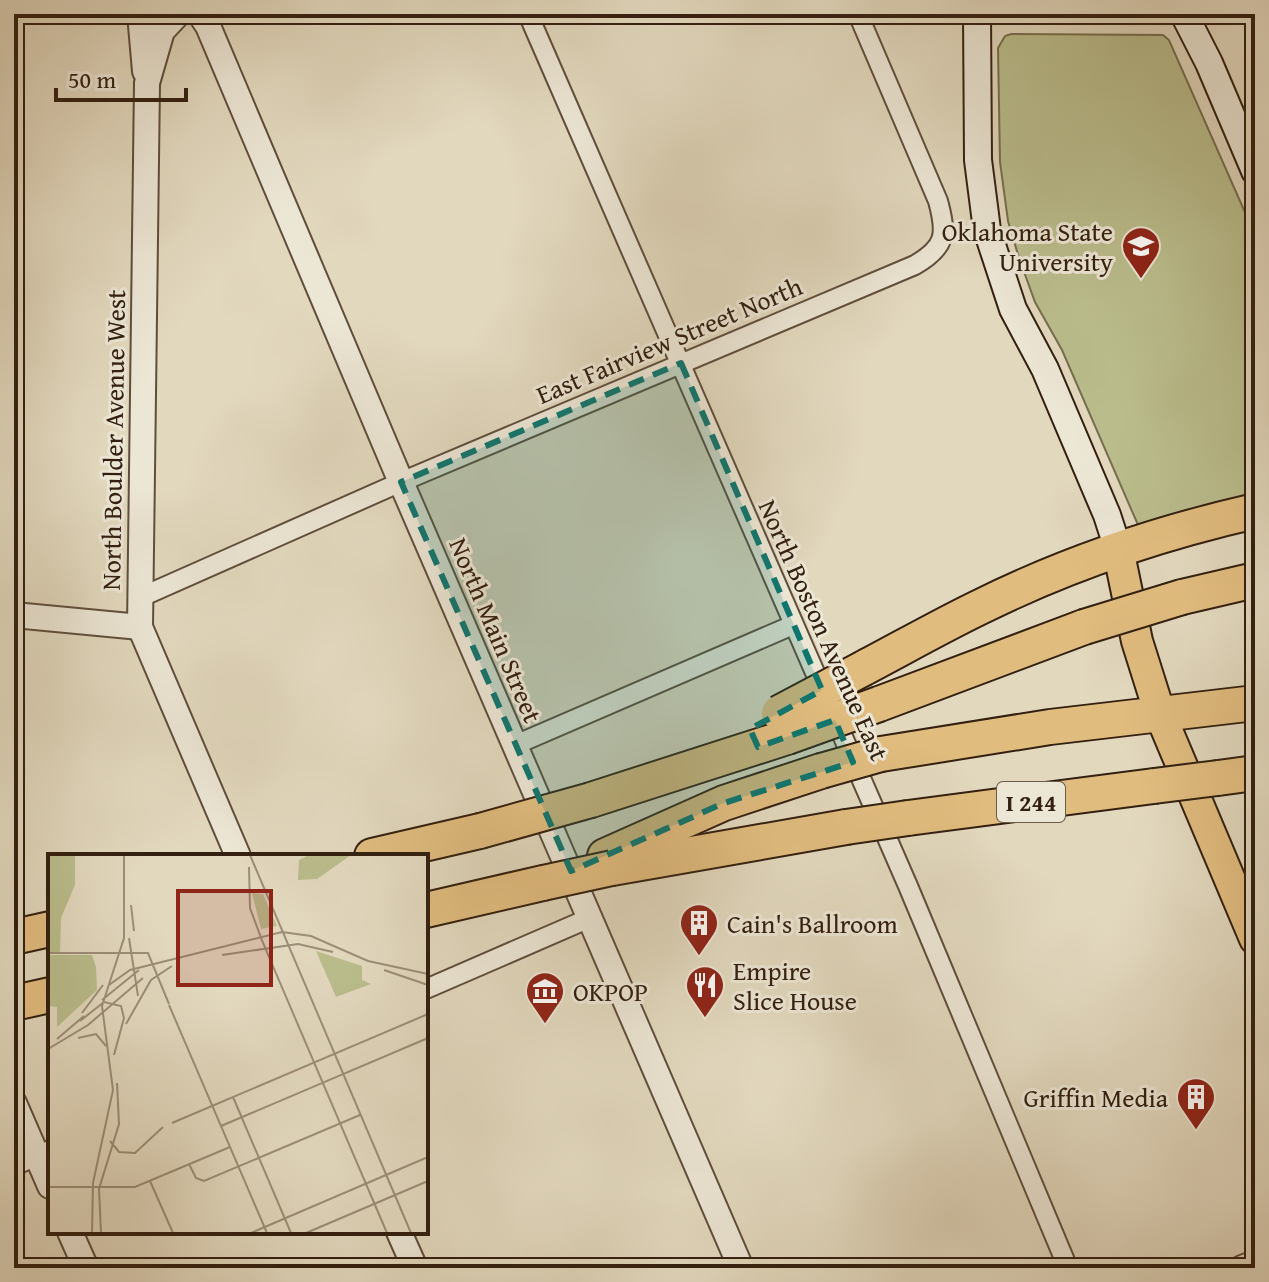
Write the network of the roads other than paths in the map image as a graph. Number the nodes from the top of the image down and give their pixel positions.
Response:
1 (140, 14) edge
2 (178, 14) edge
3 (200, 14) edge
4 (528, 14) edge
5 (858, 14) edge
6 (977, 14) edge
7 (1184, 14) edge
8 (147, 83) junction
9 (1255, 171) edge
10 (681, 363) junction
11 (401, 482) junction
12 (1255, 511) edge
13 (1118, 549) junction
14 (1255, 580) edge
15 (139, 598) junction
16 (14, 615) edge
17 (793, 625) junction
18 (140, 627) junction
19 (1255, 703) edge
20 (1160, 714) junction
21 (783, 725) junction
22 (515, 745) junction
23 (1255, 773) edge
24 (237, 854) edge
25 (381, 854) edge
26 (608, 862) junction
27 (428, 910) edge
28 (592, 917) junction
29 (48, 929) edge
30 (14, 937) edge
31 (1255, 939) edge
32 (428, 988) edge
33 (48, 995) edge
34 (14, 1003) edge
35 (14, 1103) edge
36 (43, 1153) edge
37 (14, 1166) edge
38 (48, 1177) edge
39 (71, 1234) edge
40 (400, 1234) edge
41 (1255, 1263) edge
42 (86, 1268) edge
43 (415, 1268) edge
44 (741, 1268) edge
45 (1068, 1268) edge
46 (1242, 1268) edge

1 - 8 street
2 - 8 street, North Boulder Avenue West
3 - 11 street, North Main Street
4 - 10 street, North Boston Avenue East
5 - 10 street, East Fairview Street North
6 - 13 main road
7 - 9 main road
8 - 15 street, North Boulder Avenue West
10 - 11 street, East Fairview Street North
10 - 17 street, North Boston Avenue East
11 - 15 street, East Fairview Street North
11 - 22 street, North Main Street
12 - 13 highway
13 - 20 main road
13 - 21 highway, bridge
14 - 21 highway, bridge
15 - 18 street, North Boulder Avenue West
16 - 18 street
17 - 22 street
17 - 45 street, North Boston Avenue East
18 - 24 street, North Boulder Avenue West
19 - 20 highway
20 - 26 highway, bridge
20 - 31 main road
21 - 25 highway, bridge
22 - 28 street, North Main Street
23 - 26 highway, I 244, bridge
26 - 27 highway, bridge
28 - 32 street
28 - 44 street, North Main Street
29 - 30 highway
33 - 34 highway
35 - 36 street
36 - 37 street
36 - 38 street
39 - 42 street
40 - 43 street
41 - 46 street

